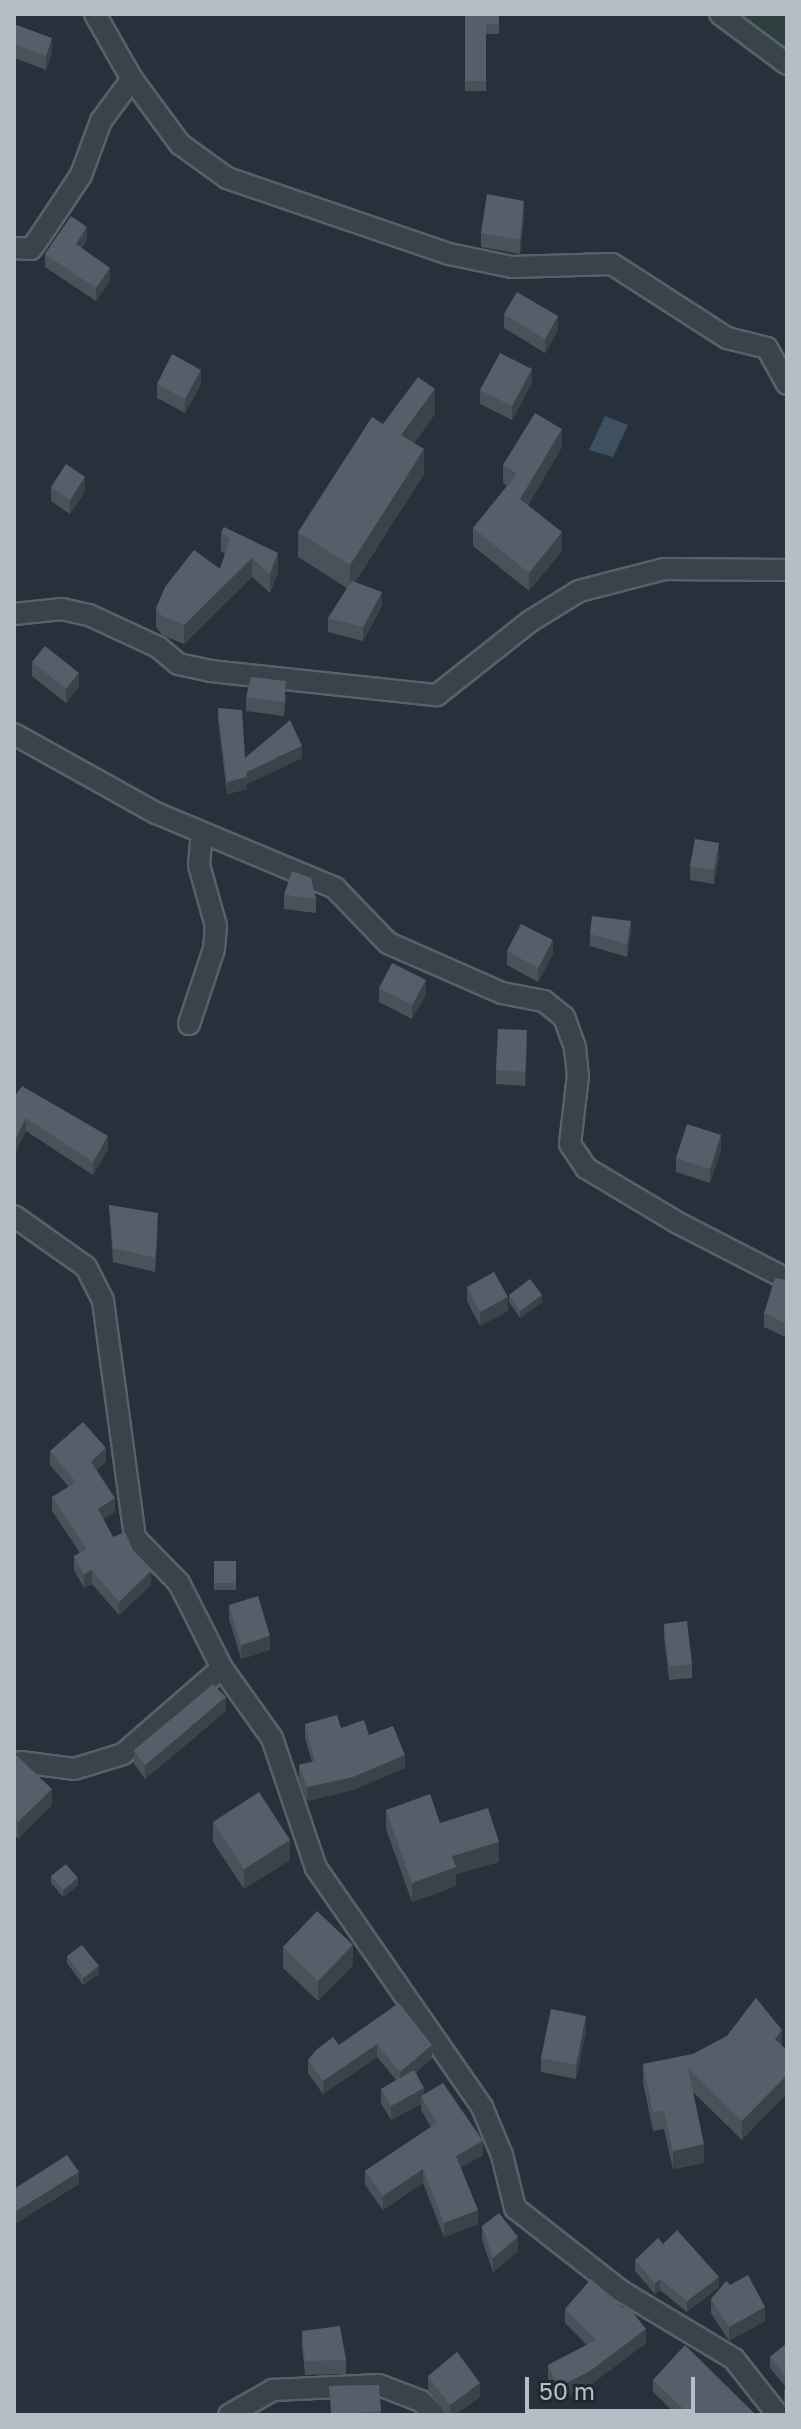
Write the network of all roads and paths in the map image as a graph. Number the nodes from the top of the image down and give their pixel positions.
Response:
1 (95, 14) edge
2 (720, 14) edge
3 (787, 64) edge
4 (132, 79) junction
5 (14, 248) edge
6 (787, 384) edge
7 (787, 570) edge
8 (14, 614) edge
9 (14, 734) edge
10 (202, 833) junction
11 (189, 1024) dead end
12 (14, 1216) edge
13 (787, 1279) edge
14 (222, 1668) junction
15 (21, 1762) edge
16 (229, 2415) edge
17 (435, 2415) edge
18 (778, 2415) edge

1 - 4 street
2 - 3 street
4 - 5 street
4 - 6 street
7 - 8 street
9 - 10 street
10 - 11 street
10 - 13 street
12 - 14 street
14 - 15 street
14 - 18 street
16 - 17 street

